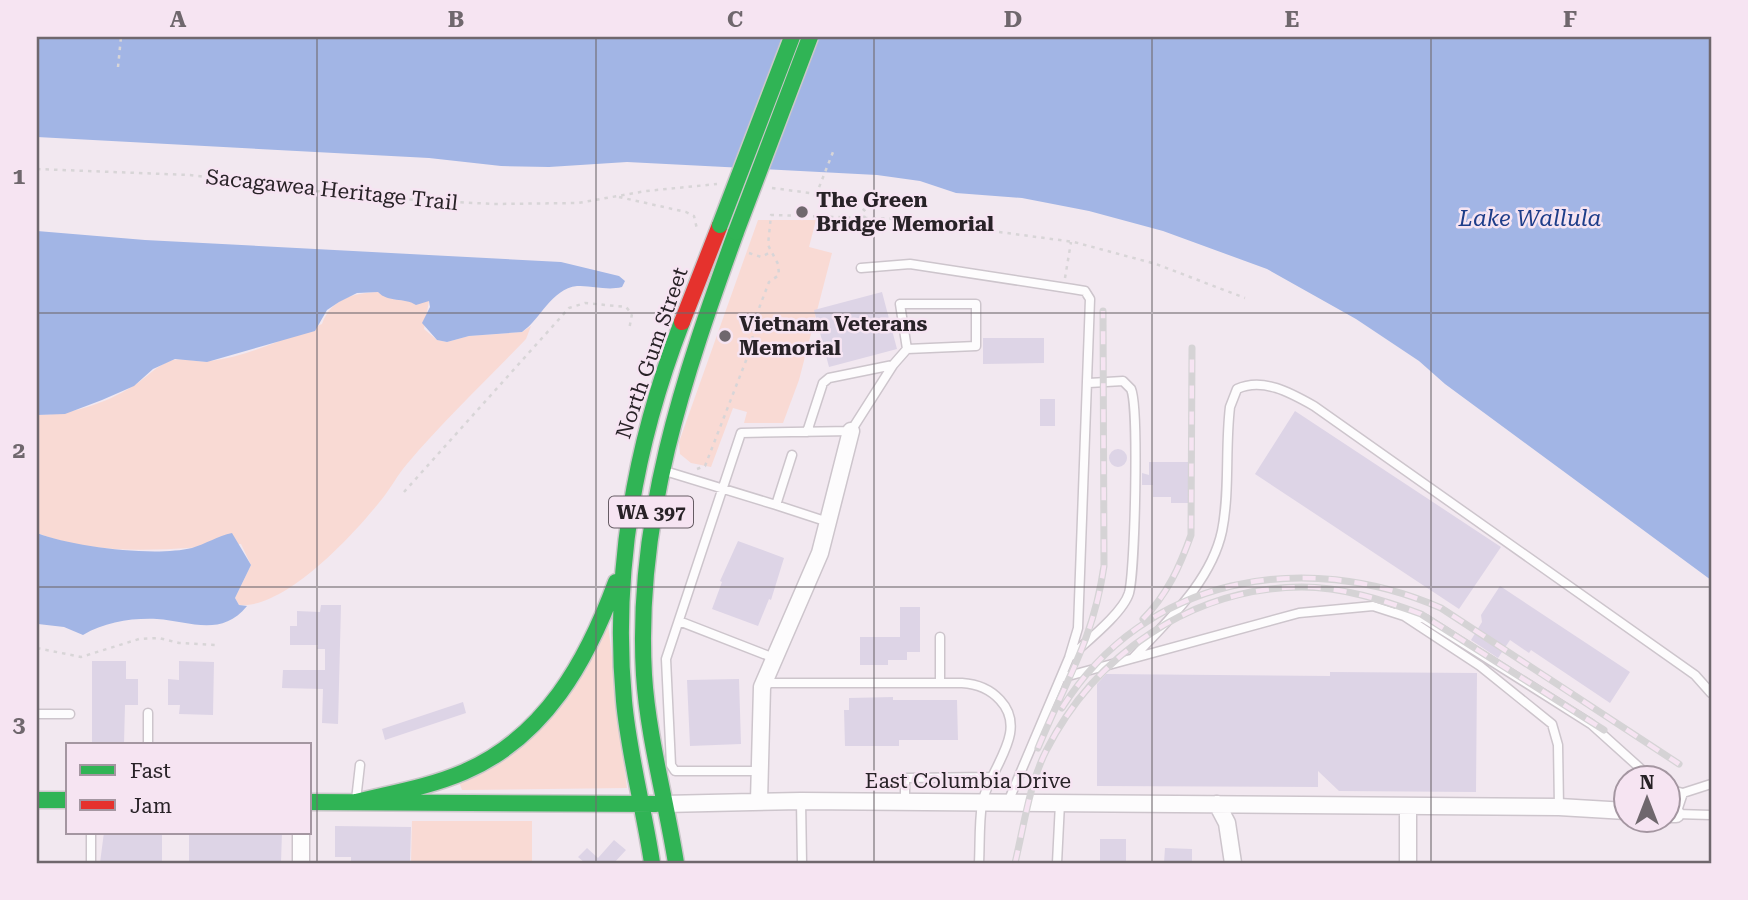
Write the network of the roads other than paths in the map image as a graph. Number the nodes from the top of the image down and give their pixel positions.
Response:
1 (792, 37) edge
2 (810, 37) edge
3 (861, 268) dead end
4 (907, 349) junction
5 (893, 365) junction
6 (1089, 383) junction
7 (851, 431) junction
8 (807, 432) junction
9 (792, 456) dead end
10 (638, 466) junction
11 (659, 470) junction
12 (724, 489) junction
13 (776, 505) junction
14 (828, 522) junction
15 (624, 556) junction
16 (1373, 606) junction
17 (679, 621) junction
18 (940, 637) dead end
19 (774, 658) junction
20 (1069, 658) junction
21 (1133, 658) junction
22 (621, 659) junction
23 (643, 659) junction
24 (666, 659) junction
25 (1061, 678) junction
26 (764, 683) junction
27 (940, 683) junction
28 (1711, 693) edge
29 (148, 713) dead end
30 (37, 714) edge
31 (71, 714) dead end
32 (148, 743) edge
33 (1637, 764) edge
34 (360, 765) dead end
35 (760, 771) junction
36 (992, 777) junction
37 (1711, 783) edge
38 (1683, 793) edge
39 (37, 800) edge
40 (66, 800) edge
41 (759, 801) junction
42 (801, 801) junction
43 (312, 802) edge
44 (356, 802) junction
45 (905, 802) junction
46 (982, 802) junction
47 (1008, 802) junction
48 (1060, 803) junction
49 (641, 804) junction
50 (664, 804) junction
51 (1217, 804) junction
52 (1408, 806) junction
53 (1559, 807) junction
54 (1612, 810) edge
55 (1682, 814) edge
56 (1711, 815) edge
57 (91, 834) edge
58 (301, 834) edge
59 (91, 863) edge
60 (301, 863) edge
61 (652, 863) edge
62 (676, 863) edge
63 (802, 863) edge
64 (979, 863) edge
65 (1057, 863) edge
66 (1233, 863) edge
67 (1408, 863) edge

1 - 10 main road, North Gum Street / WA 397, bridge
2 - 11 main road, North Gum Street / WA 397, bridge
3 - 6 lane
4 - 4 lane
4 - 5 lane
5 - 7 lane
5 - 8 lane
6 - 20 lane
6 - 20 lane
7 - 8 lane
7 - 14 street
8 - 12 lane
9 - 13 lane
10 - 11 lane
10 - 15 main road, North Gum Street / WA 397
11 - 12 lane
11 - 23 main road, North Gum Street / WA 397
12 - 13 lane
12 - 17 lane
13 - 14 lane
14 - 19 street
15 - 22 main road, North Gum Street / WA 397
15 - 44 main road
16 - 21 lane
16 - 33 lane
16 - 53 lane
17 - 19 lane
17 - 24 lane
18 - 27 lane
19 - 26 street
20 - 25 lane
21 - 25 lane
21 - 28 lane
22 - 23 lane
22 - 49 main road, North Gum Street / WA 397
23 - 24 lane
23 - 50 main road, North Gum Street / WA 397
24 - 35 lane
25 - 47 lane
26 - 27 lane
26 - 35 street
27 - 36 lane
29 - 32 lane
30 - 31 lane
34 - 44 lane
35 - 41 street
36 - 45 lane
36 - 46 lane
37 - 38 lane
39 - 40 main road
41 - 42 street, East Columbia Drive
41 - 50 street, East Columbia Drive
42 - 45 street, East Columbia Drive
42 - 63 lane
43 - 44 main road, East Columbia Drive
44 - 49 main road, East Columbia Drive
45 - 46 street, East Columbia Drive
46 - 47 street, East Columbia Drive
46 - 64 lane
47 - 48 street, East Columbia Drive
48 - 51 street, East Columbia Drive
48 - 65 lane
49 - 50 main road, East Columbia Drive
49 - 61 main road, North Gum Street / WA 397
50 - 62 main road, North Gum Street / WA 397
51 - 52 street, East Columbia Drive
51 - 66 street
52 - 53 street, East Columbia Drive
52 - 67 street
53 - 54 street, East Columbia Drive
55 - 56 lane
57 - 59 lane
58 - 60 street

